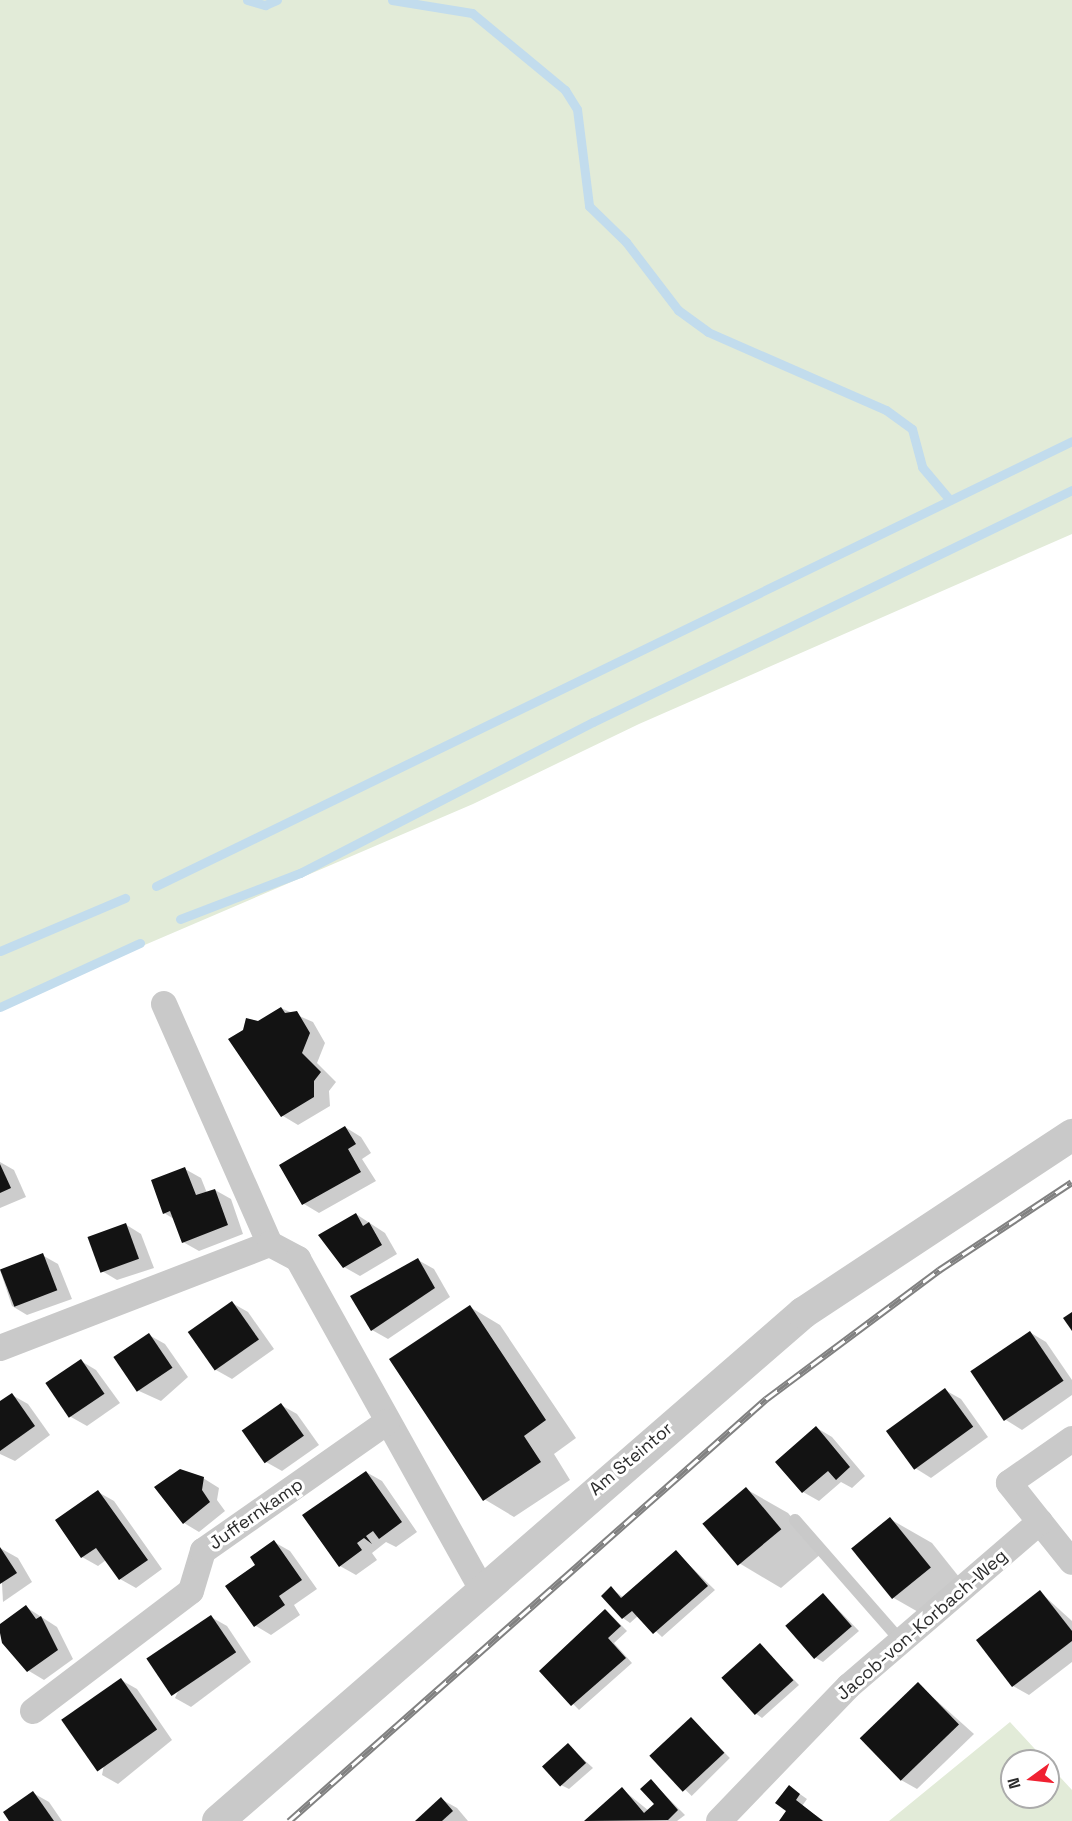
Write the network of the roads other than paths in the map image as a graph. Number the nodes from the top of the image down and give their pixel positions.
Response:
1 (164, 1004) dead end
2 (1072, 1135) edge
3 (270, 1244) junction
4 (0, 1348) edge
5 (387, 1422) junction
6 (1072, 1438) edge
7 (795, 1520) dead end
8 (1040, 1522) junction
9 (1072, 1562) edge
10 (481, 1587) junction
11 (901, 1641) junction
12 (33, 1711) dead end
13 (218, 1821) edge
14 (719, 1821) edge

1 - 3 street
2 - 10 street, Am Steintor
3 - 4 street
3 - 5 street
5 - 10 street
5 - 12 street, Juffernkamp
6 - 8 street
7 - 11 lane
8 - 9 street
8 - 11 street, Jacob-von-Korbach-Weg
10 - 13 street, Am Steintor
11 - 14 street, Jacob-von-Korbach-Weg

